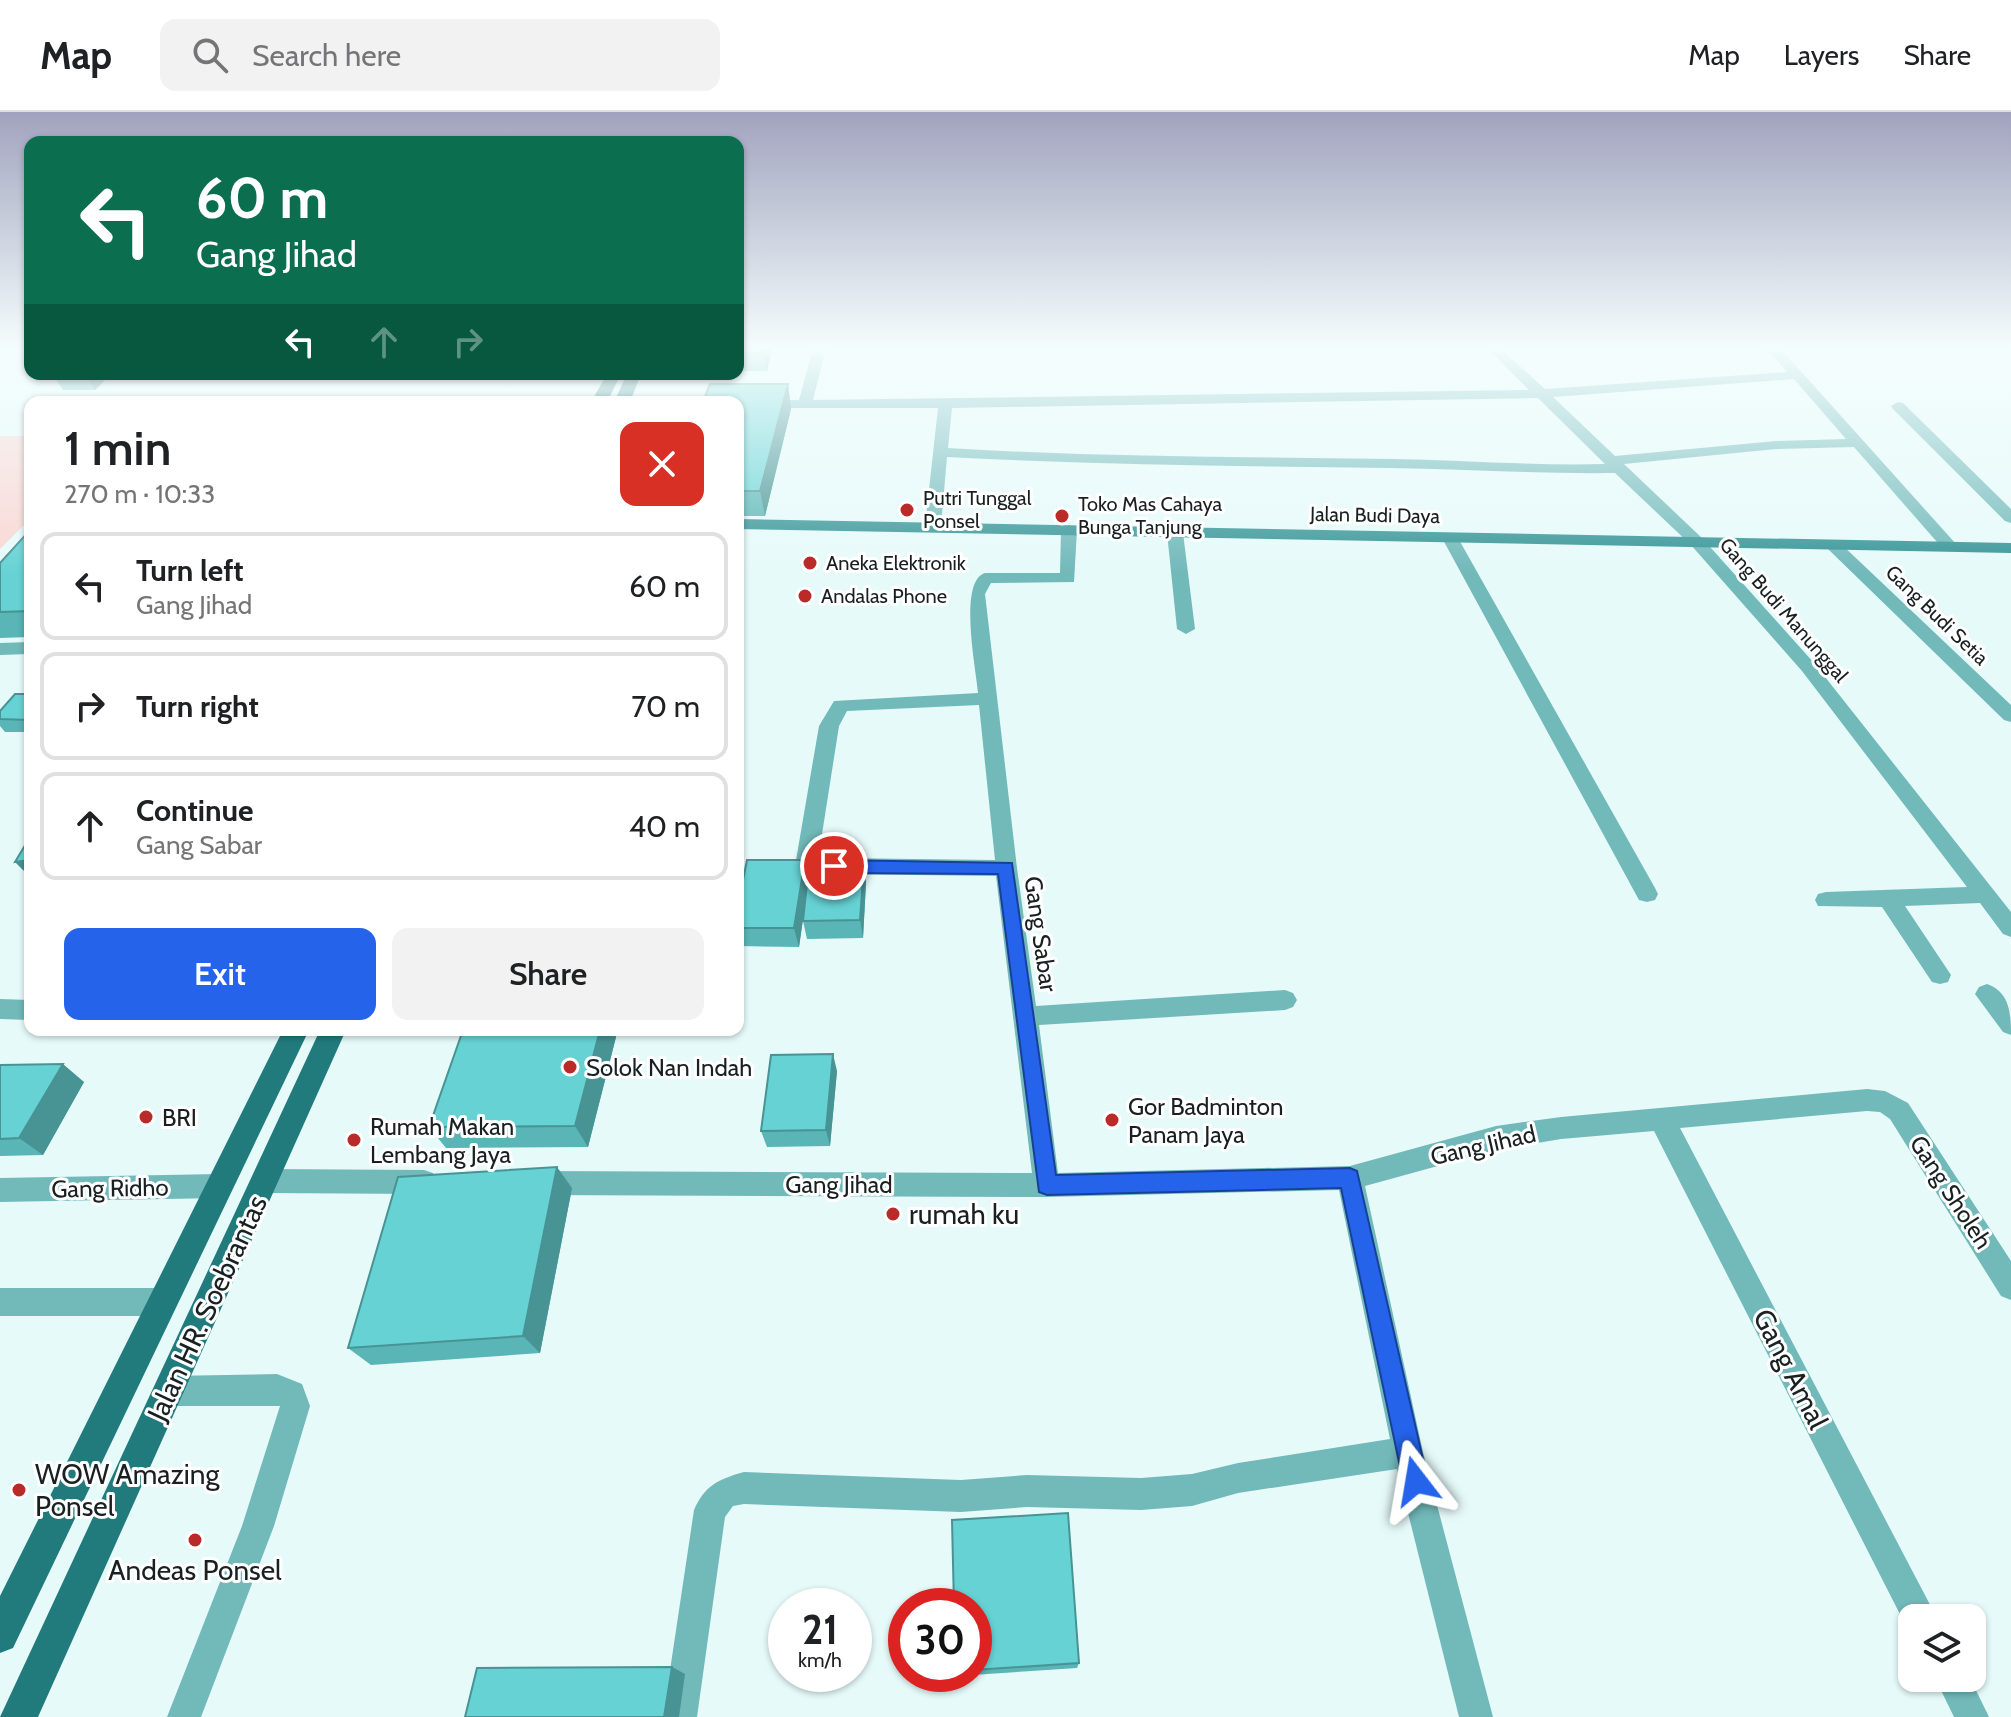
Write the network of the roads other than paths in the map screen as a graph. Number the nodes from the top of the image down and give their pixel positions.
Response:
1 (943, 423) edge
2 (1570, 423) edge
3 (1839, 423) edge
4 (1915, 423) edge
5 (1857, 443) junction
6 (940, 452) junction
7 (1614, 464) junction
8 (2011, 518) edge
9 (744, 524) edge
10 (933, 526) junction
11 (1069, 530) junction
12 (1175, 533) junction
13 (1450, 538) junction
14 (1697, 542) junction
15 (1833, 545) junction
16 (1950, 547) junction
17 (2011, 548) edge
18 (1186, 629) dead end
19 (16, 648) edge
20 (0, 666) edge
21 (988, 699) junction
22 (2011, 716) edge
23 (779, 866) edge
24 (806, 866) junction
25 (1006, 868) junction
26 (1647, 894) dead end
27 (1985, 895) junction
28 (1888, 898) junction
29 (1826, 900) dead end
30 (2011, 928) edge
31 (1940, 975) dead end
32 (1987, 994) dead end
33 (1285, 1000) dead end
34 (0, 1009) edge
35 (24, 1010) edge
36 (1026, 1016) junction
37 (2011, 1025) edge
38 (293, 1036) edge
39 (330, 1036) edge
40 (1885, 1102) joint
41 (1662, 1120) junction
42 (1350, 1178) junction
43 (265, 1181) junction
44 (457, 1182) edge
45 (520, 1183) edge
46 (1047, 1185) junction
47 (220, 1186) junction
48 (0, 1190) edge
49 (2011, 1286) edge
50 (0, 1302) edge
51 (163, 1302) junction
52 (168, 1391) junction
53 (1408, 1452) junction
54 (1913, 1604) edge
55 (0, 1635) edge
56 (1959, 1692) edge
57 (19, 1717) edge
58 (184, 1717) edge
59 (680, 1717) edge
60 (1476, 1717) edge
61 (1972, 1717) edge

1 - 6 street
2 - 7 street, Gang Budi Manunggal
3 - 5 street
4 - 8 street
5 - 7 street
5 - 16 street
6 - 7 street
6 - 10 street
7 - 14 street, Gang Budi Manunggal
9 - 10 street, Jalan Budi Daya
10 - 11 street, Jalan Budi Daya
11 - 12 street, Jalan Budi Daya
11 - 21 street
12 - 13 street, Jalan Budi Daya
12 - 18 street
13 - 14 street, Jalan Budi Daya
13 - 26 street
14 - 15 street, Jalan Budi Daya
14 - 27 street, Gang Budi Manunggal
15 - 16 street, Jalan Budi Daya
15 - 22 street, Gang Budi Setia
16 - 17 street, Jalan Budi Daya
19 - 20 street
21 - 24 street
21 - 25 street
23 - 24 street, Gang Sabar
24 - 25 street, Gang Sabar
25 - 36 street, Gang Sabar
27 - 28 street
27 - 30 street, Gang Budi Manunggal
28 - 29 street
28 - 31 street
32 - 37 street
33 - 36 street, Gang Sabar
34 - 35 street
36 - 46 street
38 - 47 main road, Jalan HR. Soebrantas
39 - 43 main road, Jalan HR. Soebrantas
40 - 41 street, Gang Jihad
40 - 49 street, Gang Sholeh
41 - 42 street, Gang Jihad
41 - 54 street, Gang Amal
42 - 46 street, Gang Jihad
42 - 53 street
43 - 44 street
43 - 52 main road, Jalan HR. Soebrantas
45 - 46 street, Gang Jihad
47 - 48 street, Gang Ridho
47 - 51 main road, Jalan HR. Soebrantas
50 - 51 street
51 - 55 main road, Jalan HR. Soebrantas
52 - 57 main road, Jalan HR. Soebrantas
52 - 58 street
53 - 59 street
53 - 60 street
56 - 61 street

